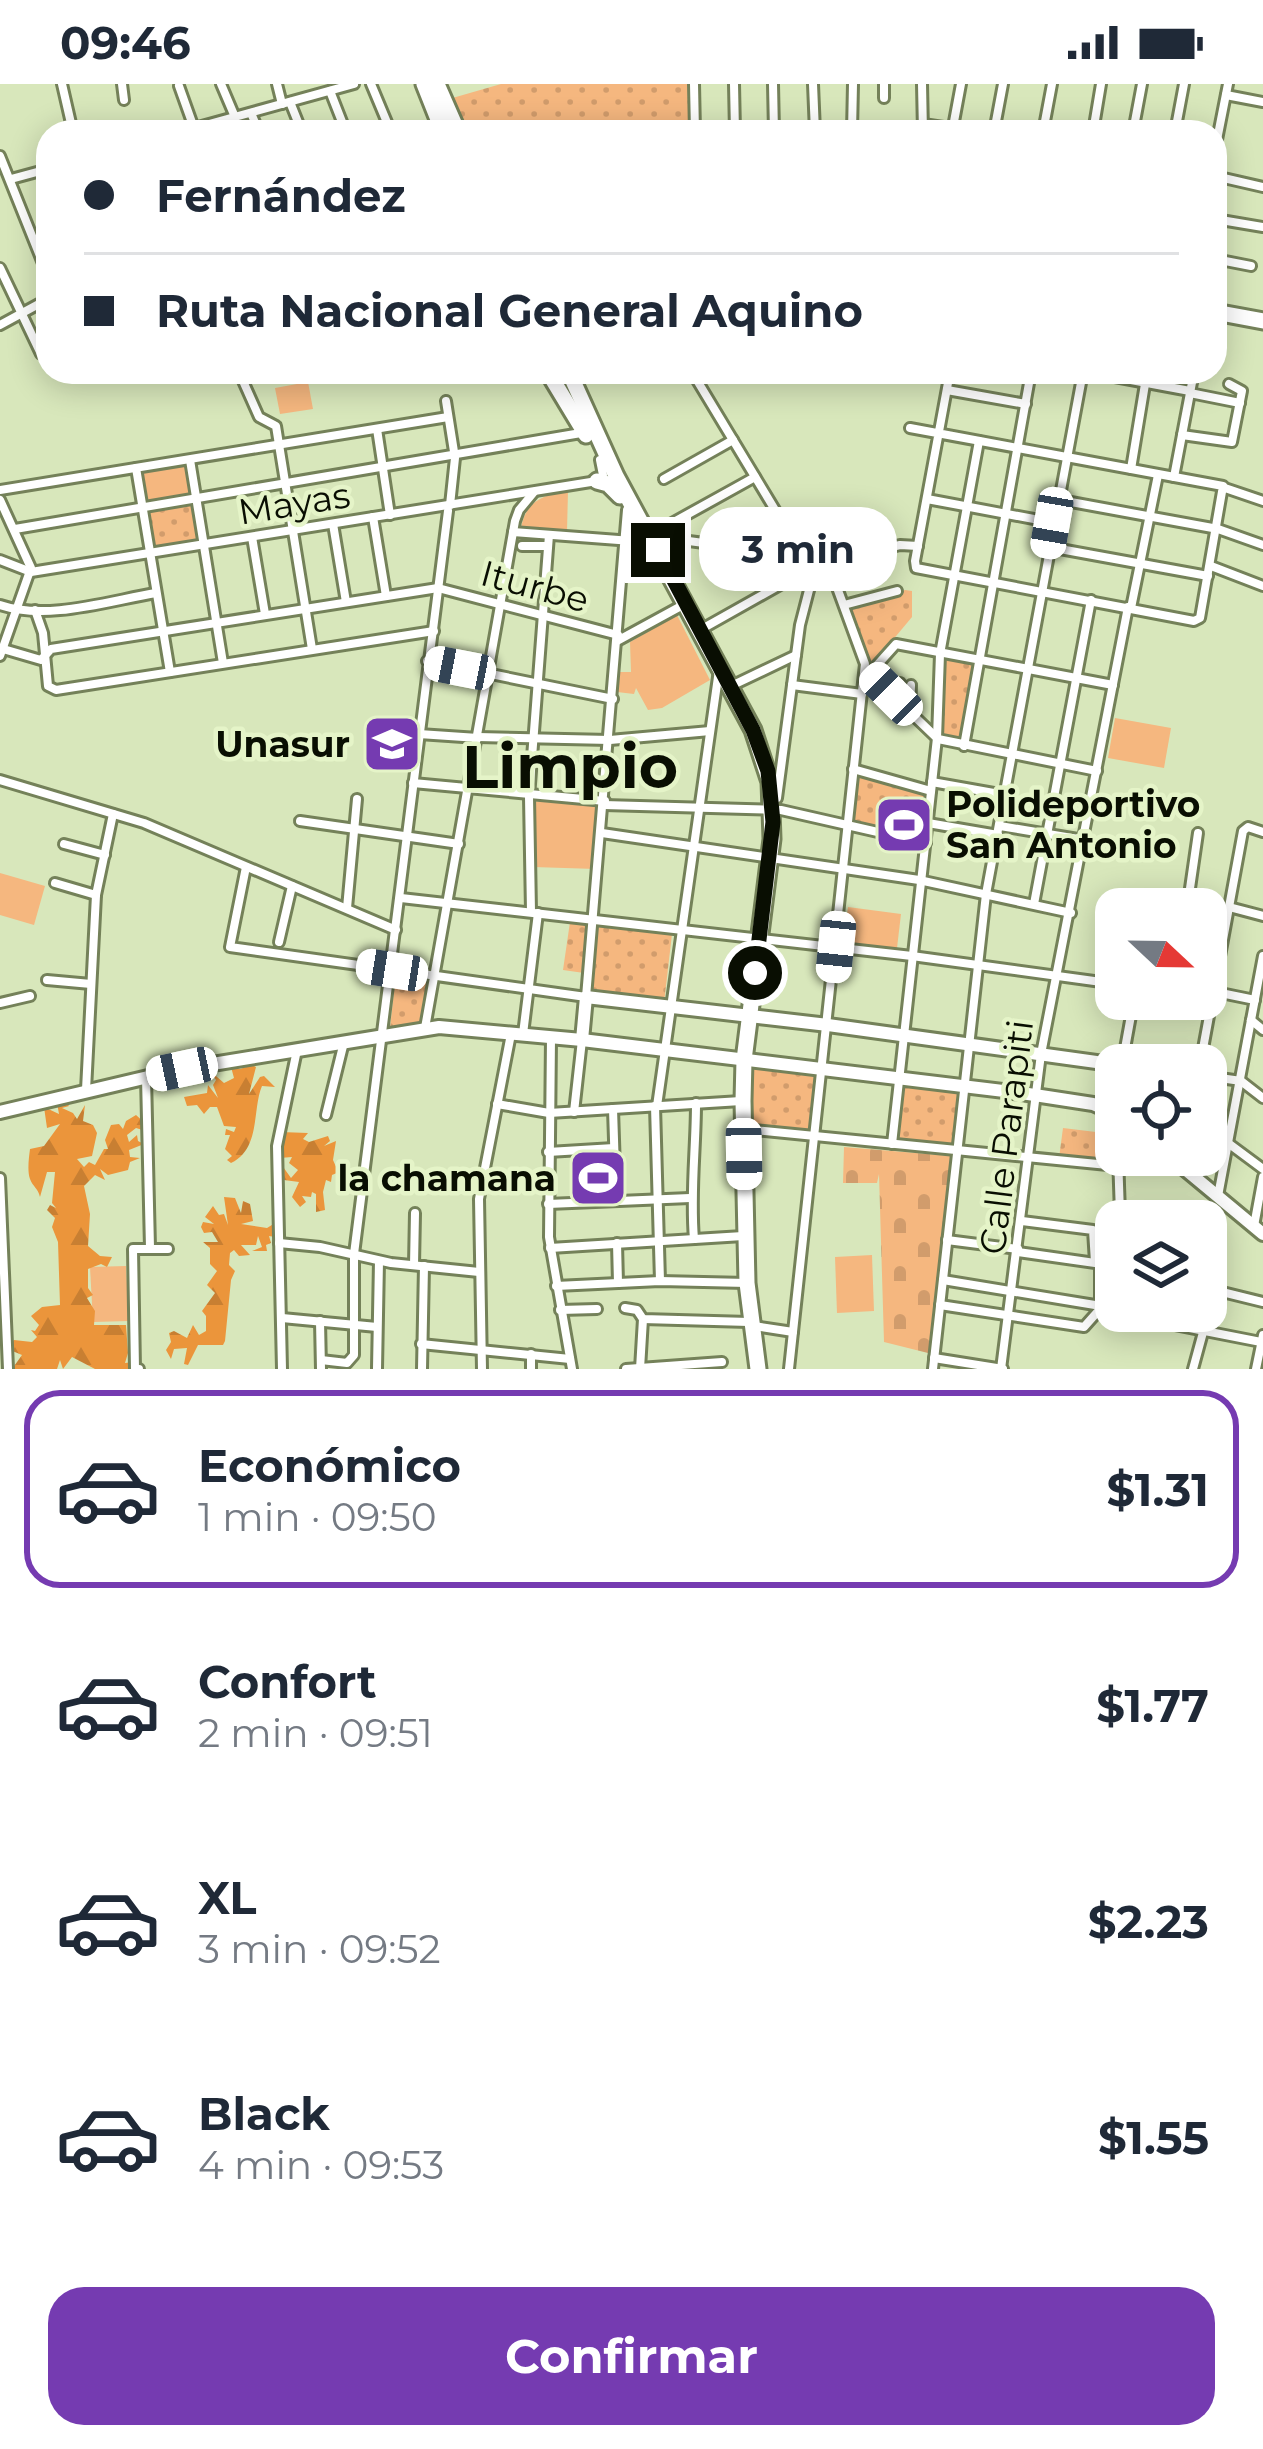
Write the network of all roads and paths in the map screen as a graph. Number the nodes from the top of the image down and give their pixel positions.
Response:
1 (62, 84) edge
2 (122, 84) edge
3 (221, 84) edge
4 (277, 84) edge
5 (354, 84) edge
6 (371, 84) edge
7 (424, 84) edge
8 (435, 84) edge
9 (694, 84) edge
10 (734, 84) edge
11 (772, 84) edge
12 (813, 84) edge
13 (853, 84) edge
14 (884, 84) edge
15 (922, 84) edge
16 (962, 84) edge
17 (1003, 84) edge
18 (1052, 84) edge
19 (1101, 84) edge
20 (1142, 84) edge
21 (1184, 84) edge
22 (1228, 84) edge
23 (179, 86) edge
24 (330, 91) junction
25 (1226, 95) junction
26 (884, 98) dead end
27 (124, 100) dead end
28 (1263, 102) edge
29 (286, 103) junction
30 (251, 112) junction
31 (235, 117) junction
32 (69, 120) edge
33 (191, 120) edge
34 (229, 120) edge
35 (254, 120) edge
36 (295, 120) edge
37 (341, 120) edge
38 (386, 120) edge
39 (438, 120) edge
40 (451, 120) edge
41 (695, 120) edge
42 (735, 120) edge
43 (774, 120) edge
44 (814, 120) edge
45 (853, 120) edge
46 (923, 120) edge
47 (955, 120) edge
48 (996, 120) edge
49 (1045, 120) edge
50 (1095, 120) edge
51 (1135, 120) edge
52 (1177, 120) edge
53 (1221, 120) edge
54 (0, 156) edge
55 (36, 172) edge
56 (11, 179) junction
57 (1227, 179) edge
58 (1263, 187) edge
59 (1227, 221) edge
60 (1263, 227) edge
61 (36, 245) edge
62 (1227, 261) edge
63 (1251, 266) dead end
64 (0, 268) edge
65 (36, 305) edge
66 (20, 314) junction
67 (1227, 314) edge
68 (1263, 321) edge
69 (0, 325) edge
70 (36, 344) edge
71 (244, 384) edge
72 (555, 384) edge
73 (573, 384) edge
74 (699, 384) edge
75 (947, 384) edge
76 (1029, 384) edge
77 (1081, 384) edge
78 (1145, 384) edge
79 (1167, 384) edge
80 (1192, 384) edge
81 (1229, 384) dead end
82 (946, 390) junction
83 (1190, 392) junction
84 (446, 401) dead end
85 (1240, 403) junction
86 (1026, 404) junction
87 (448, 417) junction
88 (910, 428) dead end
89 (377, 429) junction
90 (584, 432) junction
91 (939, 433) junction
92 (1182, 434) junction
93 (734, 440) junction
94 (980, 441) junction
95 (279, 445) junction
96 (1018, 448) junction
97 (454, 455) junction
98 (1066, 457) junction
99 (190, 460) junction
100 (383, 468) junction
101 (136, 469) junction
102 (602, 470) junction
103 (1131, 470) junction
104 (1159, 474) junction
105 (755, 477) junction
106 (1174, 477) junction
107 (664, 479) dead end
108 (285, 486) junction
109 (1225, 488) junction
110 (0, 490) edge
111 (535, 491) junction
112 (927, 499) junction
113 (0, 500) edge
114 (196, 500) junction
115 (1058, 500) junction
116 (624, 501) junction
117 (1263, 501) edge
118 (448, 507) junction
119 (967, 507) junction
120 (142, 508) junction
121 (1007, 514) junction
122 (390, 515) junction
123 (373, 518) junction
124 (1148, 518) junction
125 (1054, 523) junction
126 (333, 524) junction
127 (15, 529) junction
128 (1218, 529) junction
129 (292, 530) junction
130 (513, 532) junction
131 (549, 535) junction
132 (252, 537) junction
133 (656, 539) junction
134 (625, 540) junction
135 (204, 544) junction
136 (918, 545) junction
137 (1263, 545) edge
138 (522, 546) dead end
139 (548, 546) junction
140 (1049, 547) junction
141 (150, 553) junction
142 (0, 560) edge
143 (811, 562) junction
144 (828, 563) junction
145 (1139, 563) junction
146 (1209, 571) junction
147 (31, 572) junction
148 (954, 576) junction
149 (995, 584) junction
150 (1263, 586) edge
151 (438, 588) junction
152 (896, 591) dead end
153 (1041, 591) junction
154 (156, 592) junction
155 (386, 596) junction
156 (1090, 600) junction
157 (346, 602) junction
158 (0, 604) edge
159 (501, 604) junction
160 (684, 605) junction
161 (844, 605) junction
162 (305, 608) junction
163 (1130, 608) junction
164 (16, 610) junction
165 (35, 610) junction
166 (265, 614) junction
167 (543, 615) junction
168 (216, 623) junction
169 (163, 631) junction
170 (433, 631) junction
171 (698, 631) junction
172 (618, 638) junction
173 (312, 649) junction
174 (1, 651) edge
175 (940, 652) junction
176 (796, 655) junction
177 (46, 658) junction
178 (980, 660) junction
179 (430, 662) junction
180 (223, 663) junction
181 (719, 668) junction
182 (1026, 670) junction
183 (867, 671) junction
184 (170, 672) junction
185 (489, 674) junction
186 (1076, 680) junction
187 (537, 684) junction
188 (792, 685) junction
189 (1113, 685) junction
190 (729, 687) junction
191 (862, 694) junction
192 (891, 694) junction
193 (613, 699) junction
194 (910, 714) junction
195 (710, 731) junction
196 (422, 732) junction
197 (478, 737) junction
198 (533, 738) junction
199 (937, 738) junction
200 (610, 740) junction
201 (964, 746) junction
202 (1011, 755) junction
203 (1061, 764) junction
204 (853, 769) junction
205 (774, 771) junction
206 (1097, 771) junction
207 (0, 780) edge
208 (415, 783) junction
209 (932, 787) junction
210 (469, 789) junction
211 (1004, 794) junction
212 (529, 795) junction
213 (357, 799) dead end
214 (604, 803) junction
215 (698, 810) junction
216 (773, 811) junction
217 (113, 814) junction
218 (300, 821) dead end
219 (928, 823) junction
220 (848, 825) junction
221 (355, 830) junction
222 (997, 832) junction
223 (1263, 832) edge
224 (602, 833) junction
225 (1048, 833) junction
226 (1198, 833) dead end
227 (409, 838) junction
228 (1084, 840) junction
229 (926, 843) junction
230 (64, 844) dead end
231 (459, 844) junction
232 (693, 845) junction
233 (105, 856) junction
234 (770, 857) junction
235 (246, 866) junction
236 (843, 868) junction
237 (922, 880) junction
238 (55, 883) dead end
239 (292, 886) junction
240 (1190, 888) edge
241 (986, 893) junction
242 (96, 895) junction
243 (401, 897) junction
244 (448, 903) junction
245 (1034, 904) junction
246 (1229, 907) junction
247 (347, 908) junction
248 (534, 913) junction
249 (1071, 913) junction
250 (1227, 916) edge
251 (1263, 916) edge
252 (594, 920) junction
253 (396, 929) junction
254 (681, 929) junction
255 (758, 938) junction
256 (279, 943) dead end
257 (836, 947) junction
258 (912, 956) junction
259 (1263, 956) edge
260 (979, 964) junction
261 (392, 970) junction
262 (434, 975) junction
263 (1055, 976) junction
264 (47, 980) dead end
265 (1095, 981) edge
266 (91, 984) junction
267 (529, 989) junction
268 (1227, 994) edge
269 (30, 996) dead end
270 (586, 997) junction
271 (1255, 1000) junction
272 (0, 1003) edge
273 (670, 1007) junction
274 (749, 1016) junction
275 (1251, 1020) junction
276 (828, 1025) junction
277 (425, 1028) junction
278 (1263, 1030) edge
279 (517, 1034) junction
280 (384, 1035) junction
281 (551, 1036) junction
282 (904, 1036) junction
283 (582, 1040) junction
284 (344, 1041) junction
285 (969, 1043) junction
286 (298, 1048) junction
287 (664, 1049) junction
288 (1041, 1054) junction
289 (744, 1060) junction
290 (1095, 1062) edge
291 (821, 1070) junction
292 (146, 1077) junction
293 (1227, 1079) edge
294 (901, 1080) junction
295 (1240, 1081) junction
296 (964, 1088) junction
297 (86, 1090) junction
298 (1036, 1096) junction
299 (1263, 1098) edge
300 (743, 1101) junction
301 (696, 1103) junction
302 (497, 1104) junction
303 (1095, 1104) edge
304 (656, 1106) junction
305 (614, 1109) junction
306 (0, 1112) edge
307 (574, 1112) junction
308 (549, 1113) junction
309 (326, 1115) dead end
310 (743, 1129) junction
311 (815, 1134) junction
312 (1228, 1143) junction
313 (894, 1144) junction
314 (614, 1148) junction
315 (957, 1150) junction
316 (548, 1153) junction
317 (1029, 1157) junction
318 (1095, 1164) edge
319 (1263, 1173) edge
320 (1194, 1176) edge
321 (0, 1178) edge
322 (1218, 1196) junction
323 (690, 1198) junction
324 (657, 1200) junction
325 (616, 1201) junction
326 (548, 1204) junction
327 (415, 1213) dead end
328 (1022, 1220) junction
329 (1258, 1230) edge
330 (745, 1236) junction
331 (1095, 1238) edge
332 (694, 1239) junction
333 (947, 1240) junction
334 (658, 1241) junction
335 (279, 1243) junction
336 (617, 1243) junction
337 (150, 1248) junction
338 (550, 1248) junction
339 (168, 1249) dead end
340 (1018, 1250) junction
341 (354, 1254) junction
342 (379, 1261) junction
343 (1095, 1263) edge
344 (419, 1266) junction
345 (480, 1272) junction
346 (943, 1280) junction
347 (660, 1281) junction
348 (618, 1283) junction
349 (747, 1283) junction
350 (556, 1286) junction
351 (1013, 1292) junction
352 (1227, 1294) edge
353 (1263, 1302) edge
354 (940, 1304) junction
355 (1095, 1305) edge
356 (626, 1308) dead end
357 (597, 1309) dead end
358 (560, 1310) junction
359 (1011, 1316) junction
360 (281, 1318) junction
361 (643, 1318) junction
362 (1095, 1319) edge
363 (320, 1321) junction
364 (354, 1324) junction
365 (752, 1326) junction
366 (376, 1327) junction
367 (1204, 1332) edge
368 (1211, 1332) edge
369 (793, 1334) junction
370 (1262, 1339) edge
371 (422, 1344) junction
372 (482, 1347) junction
373 (531, 1354) junction
374 (722, 1362) dead end
375 (571, 1364) edge
376 (934, 1364) edge
377 (321, 1365) edge
378 (8, 1369) edge
379 (139, 1369) edge
380 (282, 1369) edge
381 (376, 1369) edge
382 (422, 1369) edge
383 (482, 1369) edge
384 (531, 1369) edge
385 (626, 1369) edge
386 (640, 1369) edge
387 (758, 1369) edge
388 (789, 1369) edge
389 (1001, 1369) edge
390 (1193, 1369) edge
391 (1256, 1369) edge

1 - 32 street
2 - 27 street
3 - 31 street
4 - 29 street
5 - 24 street
6 - 38 street
7 - 39 highway
8 - 40 highway
9 - 41 street
10 - 42 street
11 - 43 street
12 - 44 street
13 - 45 street
14 - 26 street
15 - 46 street
16 - 47 street
17 - 48 street
18 - 49 street
19 - 50 street
20 - 51 street
21 - 52 street
22 - 25 street
23 - 33 street
24 - 29 street
24 - 37 street
25 - 28 street
25 - 53 street
29 - 30 street
29 - 36 street
30 - 31 street
30 - 35 street
31 - 34 street
54 - 56 street
55 - 56 street
56 - 61 street
57 - 58 street
59 - 60 street
62 - 63 street
64 - 66 street
65 - 66 street
66 - 69 street
66 - 70 street
67 - 68 highway
71 - 95 street
72 - 90 highway
73 - 102 highway
74 - 93 street
75 - 82 street
76 - 86 street
77 - 98 street
78 - 103 street
79 - 83 street
80 - 83 street
81 - 85 street
82 - 86 street
82 - 91 street
83 - 85 street
83 - 92 street
84 - 87 street
85 - 92 street
86 - 96 street
87 - 89 street
87 - 97 street
88 - 91 street
89 - 95 street
89 - 100 street
90 - 97 street
90 - 102 highway
91 - 94 street
91 - 112 street
92 - 106 street
93 - 105 street
93 - 107 street
94 - 96 street
94 - 119 street
95 - 99 street
95 - 108 street
96 - 98 street
96 - 121 street
97 - 100 street
97 - 118 street
98 - 103 street
98 - 115 street
99 - 101 street
99 - 114 street
100 - 108 street
100 - 122 street
101 - 110 street
101 - 120 street
102 - 111 street, Mayas
102 - 116 highway
102 - 116 highway
103 - 104 street
104 - 106 street
104 - 124 street, Calle Parapiti
105 - 133 street
105 - 143 street
106 - 109 street
108 - 114 street
108 - 129 street
109 - 117 street
109 - 128 street
111 - 118 street, Mayas
111 - 130 street
112 - 119 street
112 - 136 street
113 - 127 street
114 - 120 street
114 - 135 street
115 - 124 street
115 - 125 street
116 - 133 highway
116 - 134 street
118 - 122 street, Mayas
118 - 151 street
119 - 121 street
119 - 148 street
120 - 127 street
120 - 141 street
121 - 125 street
121 - 149 street
122 - 123 street, Mayas
123 - 126 street, Mayas
123 - 155 street
124 - 128 street
124 - 145 street, Calle Parapiti
125 - 140 street
126 - 129 street, Mayas
126 - 157 street
127 - 147 street
128 - 137 street
128 - 146 street
129 - 132 street, Mayas
129 - 162 street
130 - 131 street
130 - 159 street
131 - 134 street
131 - 139 street
132 - 135 street, Mayas
132 - 166 street
133 - 134 street
133 - 143 street
133 - 160 highway
134 - 172 street
135 - 141 street, Mayas
135 - 168 street
136 - 144 street
136 - 148 street
138 - 139 street
139 - 167 street
140 - 145 street
140 - 153 street
141 - 147 street, Mayas
141 - 154 street
142 - 147 street
143 - 144 street
143 - 171 street
143 - 176 street
144 - 161 street
145 - 146 street
145 - 163 street, Calle Parapiti
146 - 150 street
146 - 163 street
147 - 164 street
148 - 149 street
148 - 175 street
149 - 153 street
149 - 178 street
151 - 155 street
151 - 159 street, Iturbe
151 - 170 street
152 - 161 street
153 - 156 street
153 - 182 street
154 - 165 street
154 - 169 street
155 - 157 street
156 - 163 street
156 - 186 street
157 - 162 street
158 - 164 street
159 - 167 street, Iturbe
159 - 185 street
160 - 171 highway
160 - 172 street, Iturbe
161 - 183 street
162 - 166 street
162 - 173 street
163 - 189 street, Calle Parapiti
164 - 165 street
164 - 174 street
165 - 177 street
166 - 168 street
167 - 172 street, Iturbe
167 - 187 street
168 - 169 street
168 - 180 street
169 - 177 street
169 - 184 street
170 - 173 street
170 - 179 street
171 - 181 highway
172 - 193 street
173 - 180 street
174 - 177 street
175 - 178 street
175 - 183 street
175 - 199 street
176 - 188 street
176 - 190 street
177 - 184 street
178 - 182 street
178 - 201 street
179 - 185 street
179 - 196 street
180 - 184 street
181 - 190 highway
181 - 195 street
182 - 186 street
182 - 202 street
183 - 191 street
183 - 192 street
185 - 187 street
185 - 197 street
186 - 189 street
186 - 203 street
187 - 193 street
187 - 198 street
188 - 191 street
188 - 205 street
189 - 206 street, Calle Parapiti
190 - 205 highway
191 - 204 street
192 - 194 street
192 - 194 street
193 - 200 street
194 - 199 street
195 - 200 street
195 - 215 street
196 - 197 street
196 - 208 street
197 - 198 street
197 - 210 street
198 - 200 street
198 - 212 street
199 - 201 street
199 - 209 street
200 - 214 street
201 - 202 street
202 - 203 street
202 - 211 street
203 - 206 street
203 - 225 street
204 - 209 street
204 - 220 street
205 - 216 highway
206 - 228 street, Calle Parapiti
207 - 217 street
208 - 210 street
208 - 227 street
209 - 211 street
209 - 219 street
210 - 212 street
210 - 231 street
211 - 222 street
212 - 214 street
212 - 248 street
213 - 221 street
214 - 215 street
214 - 224 street
215 - 216 street
215 - 232 street
216 - 220 street
216 - 234 highway
217 - 233 street
217 - 235 street
218 - 221 street
219 - 222 street
219 - 229 street
220 - 229 street
220 - 236 street
221 - 227 street
221 - 247 street
222 - 225 street
222 - 241 street
223 - 246 street
224 - 232 street
224 - 252 street
225 - 228 street
225 - 245 street
226 - 240 street
227 - 231 street
227 - 243 street
228 - 249 street, Calle Parapiti
229 - 237 street
230 - 233 street
231 - 244 street
232 - 234 street
232 - 254 street
233 - 242 street
234 - 236 street
234 - 255 highway
235 - 239 street
235 - 261 street
236 - 237 street
236 - 257 street
237 - 241 street
237 - 258 street
238 - 242 street
239 - 247 street
239 - 256 street
241 - 245 street
241 - 260 street
242 - 266 street
243 - 244 street
243 - 253 street
244 - 248 street
244 - 262 street
245 - 249 street
246 - 250 street
246 - 251 street
247 - 253 street
248 - 252 street
248 - 267 street
249 - 263 street, Calle Parapiti
252 - 254 street
252 - 270 street
253 - 261 street
254 - 255 street
254 - 273 street
255 - 257 street
255 - 274 highway
257 - 258 street
257 - 276 street
258 - 260 street
258 - 282 street
259 - 271 street
260 - 263 street
260 - 285 street
261 - 262 street
261 - 280 street
262 - 267 street
262 - 277 street
263 - 265 street
263 - 288 street, Calle Parapiti
264 - 266 street
266 - 297 street
267 - 270 street
267 - 279 street
268 - 271 street
269 - 272 street
270 - 273 main road
270 - 283 main road
271 - 275 street
273 - 274 main road
273 - 287 street
274 - 276 main road
274 - 289 highway
275 - 278 street
275 - 295 street
276 - 282 main road
276 - 291 street
277 - 279 main road
277 - 280 main road
279 - 281 main road
279 - 302 street
280 - 284 main road
280 - 341 street
281 - 283 main road
281 - 308 street
282 - 285 main road
282 - 294 street
283 - 287 main road
283 - 307 street
284 - 286 main road
284 - 309 street
285 - 288 main road
285 - 296 street
286 - 292 main road
286 - 335 street
287 - 289 main road
287 - 304 street
288 - 290 main road
288 - 298 street, Calle Parapiti
289 - 291 main road
289 - 300 highway
291 - 294 main road
291 - 311 street
292 - 297 main road
292 - 337 street
293 - 295 street
294 - 296 main road
294 - 313 street
295 - 299 street
295 - 312 street
296 - 298 main road
296 - 315 street
297 - 306 main road
298 - 303 main road
298 - 317 street, Calle Parapiti
300 - 301 street
300 - 310 highway
301 - 304 street
301 - 323 street
302 - 308 street
302 - 345 street
304 - 305 street
304 - 324 street
305 - 307 street
305 - 314 street
307 - 308 street
308 - 316 street
310 - 311 street
310 - 330 highway
311 - 313 street
311 - 369 street
312 - 319 street
312 - 322 street
313 - 315 street
314 - 316 street
314 - 325 street
315 - 317 street
315 - 333 street
316 - 326 street
317 - 318 street
317 - 328 street, Calle Parapiti
319 - 329 street
320 - 322 main road
321 - 378 street
322 - 329 main road
323 - 324 street
323 - 332 street
324 - 325 street
324 - 334 street
325 - 326 street
326 - 338 street
327 - 344 street
328 - 331 street
328 - 340 street, Calle Parapiti
330 - 332 street
330 - 349 highway
332 - 334 street
333 - 340 street
333 - 346 street
334 - 336 street
334 - 347 street
335 - 341 street
335 - 360 street
336 - 338 street
336 - 348 street
337 - 339 street
337 - 379 street
338 - 350 street
340 - 343 street
340 - 351 street, Calle Parapiti
341 - 342 street
341 - 364 street
342 - 344 street
342 - 366 street
344 - 345 street
344 - 371 street
345 - 372 street
346 - 351 street
346 - 354 street
347 - 348 street
347 - 349 street
348 - 350 street
349 - 365 highway
350 - 358 street
351 - 355 street
351 - 359 street, Calle Parapiti
352 - 353 street
354 - 359 street
354 - 376 street
356 - 361 street
357 - 358 street
358 - 375 street
359 - 362 street
359 - 389 street, Calle Parapiti
360 - 363 street
360 - 380 street
361 - 365 street
361 - 386 street
363 - 364 street
363 - 377 street
364 - 366 street
364 - 377 street
365 - 369 street
365 - 387 highway
366 - 381 street
367 - 390 street
368 - 370 street
369 - 388 street
370 - 391 street
371 - 372 street
371 - 382 street
372 - 373 street
372 - 383 street
373 - 375 street
373 - 384 street
374 - 386 street
376 - 389 street
385 - 386 street

